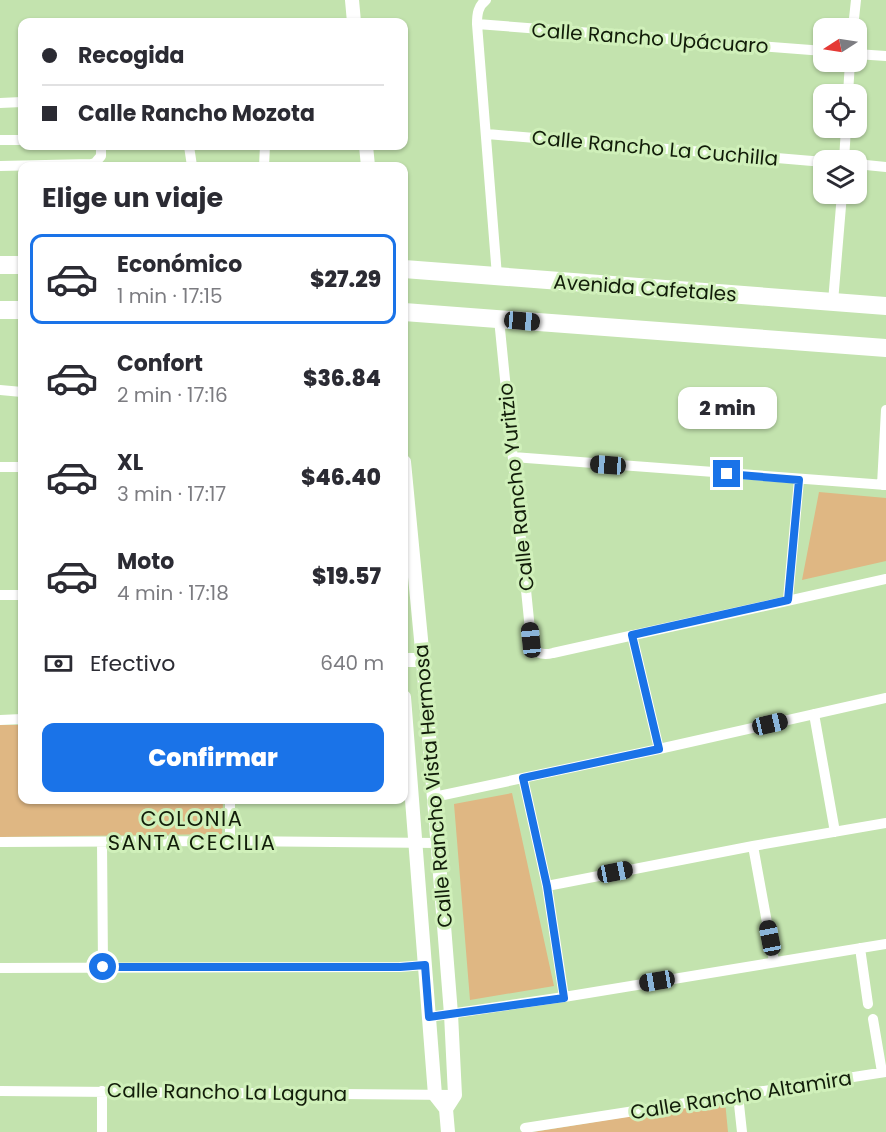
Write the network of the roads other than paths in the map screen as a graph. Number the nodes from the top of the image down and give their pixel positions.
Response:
1 (352, 0) edge
2 (486, 0) edge
3 (856, 0) edge
4 (354, 18) edge
5 (854, 18) edge
6 (477, 24) junction
7 (813, 50) edge
8 (867, 55) edge
9 (886, 56) edge
10 (18, 102) edge
11 (0, 103) edge
12 (487, 135) junction
13 (0, 140) edge
14 (18, 140) edge
15 (813, 161) edge
16 (0, 165) edge
17 (18, 165) edge
18 (867, 166) edge
19 (886, 167) edge
20 (841, 204) edge
21 (0, 265) edge
22 (18, 265) edge
23 (408, 268) edge
24 (497, 276) junction
25 (833, 302) junction
26 (886, 306) edge
27 (0, 310) edge
28 (18, 310) edge
29 (408, 312) edge
30 (499, 319) junction
31 (886, 348) edge
32 (0, 390) edge
33 (18, 392) edge
34 (886, 410) edge
35 (513, 457) junction
36 (0, 467) edge
37 (18, 467) edge
38 (799, 480) junction
39 (884, 485) edge
40 (408, 506) edge
41 (886, 579) edge
42 (0, 595) edge
43 (18, 595) edge
44 (788, 600) junction
45 (632, 635) junction
46 (408, 660) edge
47 (423, 660) junction
48 (886, 698) edge
49 (814, 714) junction
50 (18, 719) edge
51 (0, 720) edge
52 (659, 749) junction
53 (408, 765) edge
54 (523, 778) junction
55 (434, 797) junction
56 (230, 804) edge
57 (886, 823) edge
58 (835, 832) junction
59 (230, 841) junction
60 (0, 842) edge
61 (102, 842) junction
62 (415, 842) junction
63 (438, 843) junction
64 (753, 846) junction
65 (547, 886) junction
66 (886, 944) edge
67 (860, 948) junction
68 (774, 961) junction
69 (425, 965) junction
70 (103, 967) junction
71 (0, 968) edge
72 (564, 998) junction
73 (868, 1004) dead end
74 (451, 1014) junction
75 (429, 1017) junction
76 (873, 1019) dead end
77 (884, 1072) edge
78 (0, 1091) edge
79 (102, 1091) junction
80 (435, 1095) junction
81 (455, 1095) junction
82 (738, 1095) junction
83 (446, 1109) junction
84 (525, 1128) dead end
85 (102, 1132) edge
86 (448, 1132) edge
87 (742, 1132) edge

1 - 4 street
2 - 6 street
3 - 5 street
6 - 7 street, Calle Rancho Upácuaro
6 - 12 street
8 - 9 street
10 - 11 street
12 - 15 street, Calle Rancho La Cuchilla
12 - 24 street
13 - 14 street
16 - 17 street
18 - 19 street
20 - 25 street
21 - 22 main road
23 - 24 main road, Avenida Cafetales
24 - 25 main road, Avenida Cafetales
25 - 26 main road, Avenida Cafetales
27 - 28 main road
29 - 30 main road
30 - 31 main road
30 - 35 street, Calle Rancho Yuritzio
32 - 33 street
34 - 39 street
35 - 38 street
35 - 45 street, Calle Rancho Yuritzio
36 - 37 street
38 - 39 street
38 - 44 street
40 - 47 street, Calle Rancho Vista Hermosa
41 - 44 street
42 - 43 street
44 - 45 street
45 - 52 street
46 - 47 street
47 - 55 street, Calle Rancho Vista Hermosa
48 - 49 street
49 - 52 street
49 - 58 street
50 - 51 street
52 - 54 street
53 - 62 street, Calle Rancho Vista Hermosa
54 - 55 street
54 - 65 street
55 - 63 street, Calle Rancho Vista Hermosa
56 - 59 street
57 - 58 street
58 - 64 street
59 - 61 street
59 - 62 street
60 - 61 street
61 - 70 street
62 - 63 street
62 - 69 street, Calle Rancho Vista Hermosa
63 - 74 street, Calle Rancho Vista Hermosa
64 - 65 street
64 - 68 street
65 - 72 street
66 - 67 street
67 - 68 street
67 - 73 street
68 - 72 street
69 - 70 street
69 - 75 street, Calle Rancho Vista Hermosa
70 - 71 street
72 - 74 street
74 - 75 street
74 - 81 street, Calle Rancho Vista Hermosa
75 - 80 street, Calle Rancho Vista Hermosa
76 - 77 street
77 - 82 street, Calle Rancho Altamira
78 - 79 street, Calle Rancho La Laguna
79 - 80 street, Calle Rancho La Laguna
79 - 85 street
80 - 81 street, Calle Rancho La Laguna
80 - 83 street
81 - 83 street
82 - 84 street, Calle Rancho Altamira
82 - 87 street
83 - 86 street

